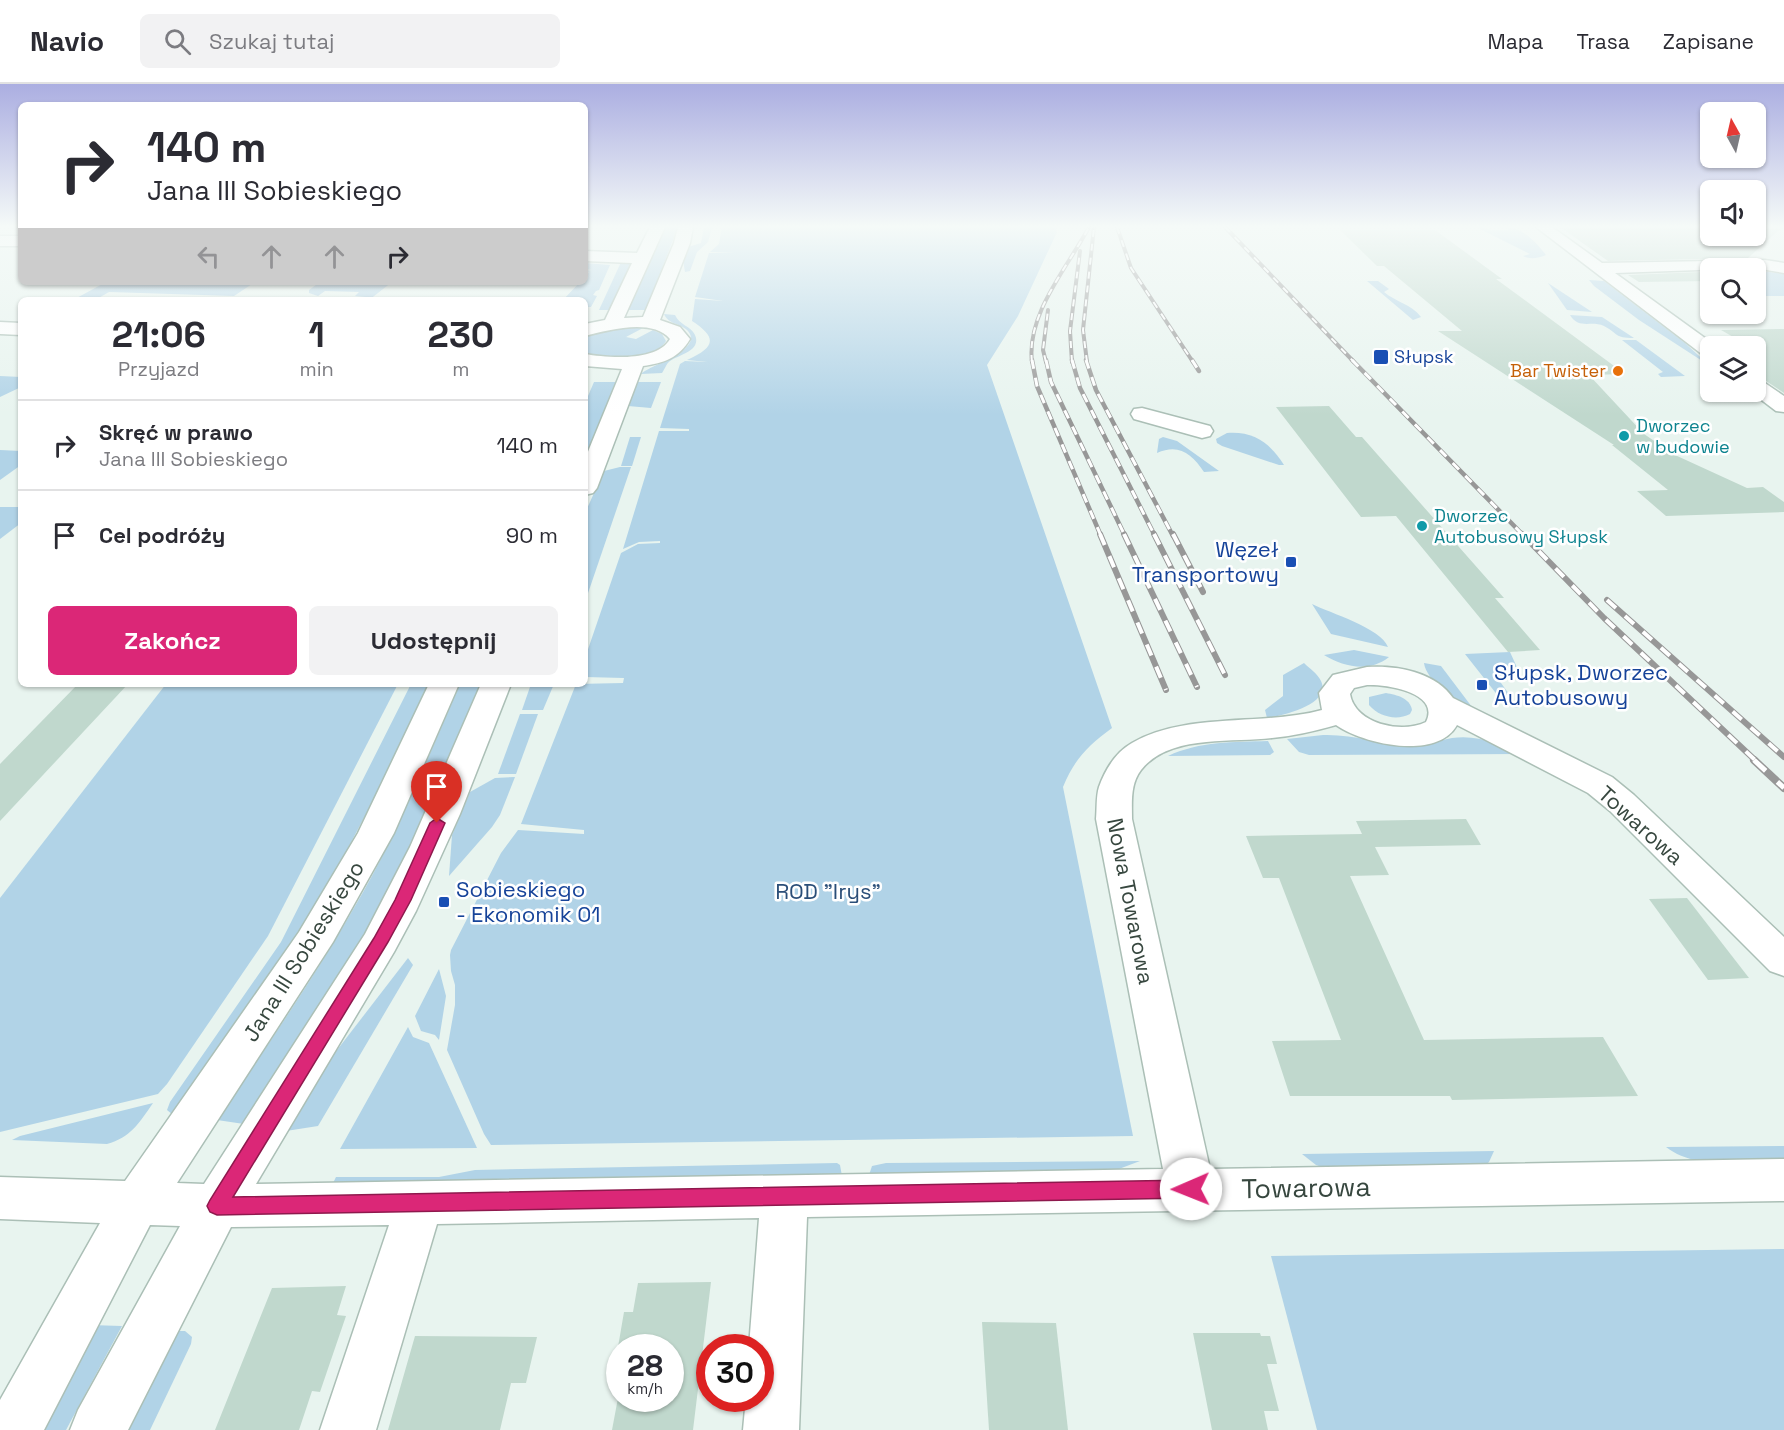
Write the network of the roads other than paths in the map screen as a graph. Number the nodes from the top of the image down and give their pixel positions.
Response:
1 (628, 290) edge
2 (663, 290) edge
3 (1627, 290) edge
4 (612, 324) junction
5 (649, 324) junction
6 (0, 328) edge
7 (18, 329) edge
8 (588, 329) edge
9 (1700, 344) edge
10 (635, 362) junction
11 (588, 367) edge
12 (1766, 393) edge
13 (1784, 406) edge
14 (1142, 414) dead end
15 (1202, 431) dead end
16 (588, 480) edge
17 (443, 687) edge
18 (495, 687) edge
19 (1443, 705) junction
20 (1341, 714) junction
21 (1784, 961) edge
22 (1784, 1180) edge
23 (1191, 1189) junction
24 (784, 1196) junction
25 (0, 1198) edge
26 (420, 1202) junction
27 (136, 1205) junction
28 (217, 1206) junction
29 (14, 1430) edge
30 (98, 1430) edge
31 (348, 1430) edge
32 (771, 1430) edge

1 - 4 street
2 - 5 street
3 - 9 street
4 - 5 street
4 - 8 street
5 - 10 street
6 - 7 street
10 - 11 street
10 - 16 street
12 - 13 street
14 - 15 street
17 - 27 street, Jana III Sobieskiego
18 - 28 street
19 - 20 street
19 - 20 street, Towarowa
19 - 21 street, Towarowa
20 - 23 street, Nowa Towarowa
22 - 23 street, Towarowa
23 - 24 street, Towarowa
24 - 26 street, Towarowa
24 - 32 street
25 - 27 street
26 - 28 street, Towarowa
26 - 31 street
27 - 28 street
27 - 29 street, Jana III Sobieskiego
28 - 30 street

